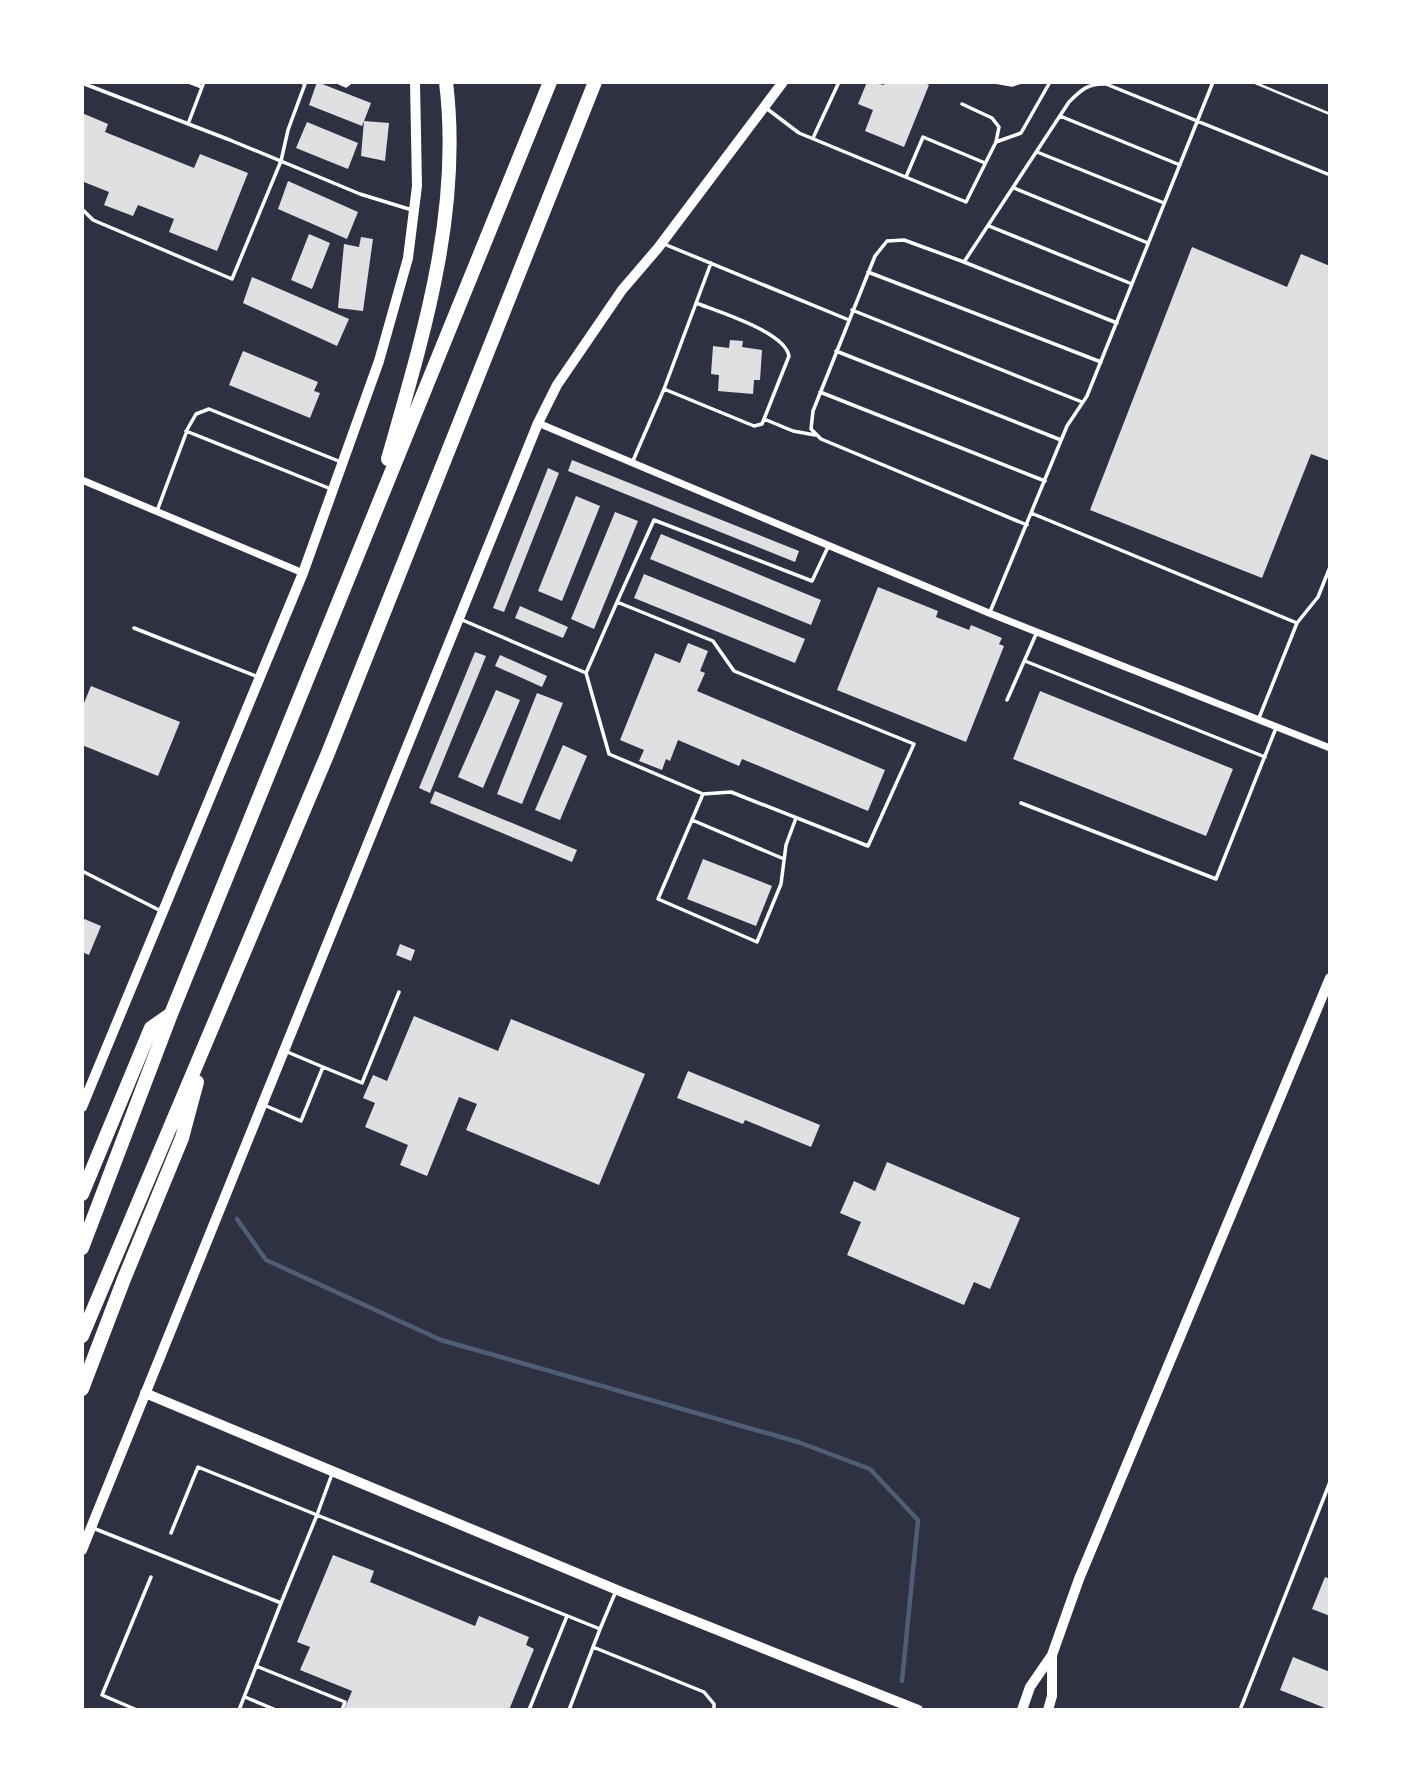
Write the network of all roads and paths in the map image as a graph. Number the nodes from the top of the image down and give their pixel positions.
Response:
1 (189, 82) edge
2 (301, 82) edge
3 (337, 82) edge
4 (351, 82) edge
5 (415, 82) edge
6 (446, 82) edge
7 (550, 82) edge
8 (595, 82) edge
9 (783, 82) edge
10 (839, 82) edge
11 (995, 82) edge
12 (1021, 82) edge
13 (1050, 82) edge
14 (1213, 82) edge
15 (1253, 82) edge
16 (82, 83) edge
17 (203, 85) edge
18 (962, 104) dead end
19 (765, 107) junction
20 (1330, 114) edge
21 (1060, 116) junction
22 (1197, 121) junction
23 (188, 124) junction
24 (813, 138) junction
25 (996, 142) junction
26 (1037, 152) junction
27 (281, 161) junction
28 (985, 163) junction
29 (1180, 165) junction
30 (1330, 175) edge
31 (906, 177) junction
32 (1014, 188) junction
33 (1164, 203) junction
34 (82, 209) edge
35 (414, 210) junction
36 (989, 226) junction
37 (662, 243) junction
38 (1149, 244) junction
39 (964, 262) junction
40 (711, 263) junction
41 (868, 272) junction
42 (1132, 284) junction
43 (696, 303) junction
44 (852, 310) junction
45 (849, 320) junction
46 (1116, 323) junction
47 (836, 351) junction
48 (1101, 362) junction
49 (664, 389) junction
50 (820, 393) junction
51 (1082, 402) junction
52 (764, 419) junction
53 (538, 423) junction
54 (186, 431) junction
55 (816, 435) junction
56 (1061, 440) junction
57 (343, 463) junction
58 (632, 463) junction
59 (82, 480) edge
60 (1045, 481) junction
61 (333, 490) junction
62 (157, 511) junction
63 (1031, 513) junction
64 (371, 519) junction
65 (1027, 526) junction
66 (828, 545) junction
67 (1330, 567) edge
68 (303, 573) junction
69 (617, 602) junction
70 (989, 613) junction
71 (458, 619) junction
72 (1297, 623) junction
73 (134, 628) dead end
74 (1037, 632) junction
75 (1025, 661) junction
76 (586, 673) junction
77 (260, 678) junction
78 (1007, 700) dead end
79 (1259, 719) junction
80 (1277, 726) junction
81 (1330, 748) edge
82 (1265, 757) junction
83 (703, 794) junction
84 (1021, 803) dead end
85 (796, 818) junction
86 (692, 820) junction
87 (783, 859) junction
88 (82, 871) edge
89 (163, 912) junction
90 (1330, 978) edge
91 (400, 992) dead end
92 (170, 1014) junction
93 (211, 1030) junction
94 (284, 1050) junction
95 (323, 1067) junction
96 (262, 1104) junction
97 (82, 1107) edge
98 (82, 1194) edge
99 (82, 1248) edge
100 (82, 1336) edge
101 (82, 1389) edge
102 (145, 1393) junction
103 (333, 1472) junction
104 (1330, 1482) edge
105 (317, 1514) junction
106 (91, 1527) junction
107 (171, 1533) dead end
108 (82, 1550) edge
109 (151, 1577) dead end
110 (617, 1589) junction
111 (281, 1603) junction
112 (567, 1615) junction
113 (600, 1629) junction
114 (593, 1647) junction
115 (1052, 1654) junction
116 (256, 1666) junction
117 (1030, 1687) junction
118 (245, 1697) junction
119 (714, 1704) junction
120 (137, 1710) edge
121 (240, 1710) edge
122 (276, 1710) edge
123 (342, 1710) edge
124 (529, 1710) edge
125 (569, 1710) edge
126 (713, 1710) edge
127 (720, 1710) edge
128 (918, 1710) edge
129 (1022, 1710) edge
130 (1030, 1710) edge
131 (1048, 1710) edge
132 (1240, 1710) edge

1 - 17 lane
2 - 27 lane
3 - 4 lane
5 - 35 main road
6 - 64 highway
7 - 64 highway
8 - 93 highway
9 - 19 main road
10 - 24 lane
11 - 12 lane
13 - 25 lane
14 - 22 lane
15 - 20 path
16 - 23 lane
17 - 23 lane
18 - 25 lane
19 - 24 lane
19 - 37 main road
21 - 22 lane
21 - 26 lane
21 - 29 lane
22 - 29 lane
22 - 30 lane
23 - 27 lane
24 - 31 lane
25 - 28 lane
26 - 32 lane
26 - 33 lane
27 - 34 lane
27 - 35 lane
28 - 31 lane
28 - 31 lane
29 - 33 lane
32 - 36 lane
32 - 38 lane
33 - 38 lane
35 - 57 main road
36 - 39 lane
36 - 42 lane
37 - 40 lane
37 - 53 main road
38 - 42 lane
39 - 41 lane
39 - 46 lane
40 - 43 lane
40 - 45 lane
41 - 44 lane
41 - 48 lane
42 - 46 lane
43 - 49 lane
43 - 52 lane
44 - 45 lane
44 - 51 lane
45 - 47 lane
46 - 48 lane
47 - 50 lane
47 - 56 lane
48 - 51 lane
49 - 52 lane
49 - 58 lane
50 - 55 lane
50 - 60 lane
51 - 56 lane
52 - 55 lane
53 - 58 street
53 - 71 main road
54 - 57 lane
54 - 61 lane
54 - 62 lane
55 - 65 lane
56 - 60 lane
57 - 61 main road
58 - 66 street
59 - 62 street
60 - 63 lane
61 - 68 main road
62 - 68 street
63 - 65 lane
63 - 72 lane
64 - 92 highway
65 - 70 lane
66 - 69 lane
66 - 70 street
67 - 72 lane
68 - 77 main road
69 - 76 lane
69 - 85 lane
70 - 74 street
71 - 76 lane
71 - 94 main road
72 - 79 lane
73 - 77 lane
74 - 75 lane
74 - 79 street
75 - 78 lane
75 - 82 lane
76 - 83 lane
77 - 89 main road
79 - 80 street
80 - 81 street
80 - 82 lane
82 - 84 lane
83 - 85 lane
83 - 86 lane
85 - 87 lane
86 - 87 lane
86 - 87 lane
88 - 89 lane
89 - 97 main road
90 - 115 street
91 - 95 lane
92 - 98 highway
92 - 99 highway
93 - 100 highway
93 - 101 highway
94 - 95 lane
94 - 96 main road
95 - 96 lane
96 - 102 main road
102 - 103 street
102 - 106 main road
103 - 105 lane
103 - 110 street
104 - 132 lane
105 - 107 lane
105 - 111 lane
105 - 112 lane
106 - 108 main road
106 - 111 lane
109 - 120 lane
110 - 113 lane
110 - 128 street
111 - 116 lane
112 - 113 lane
112 - 124 lane
113 - 114 lane
114 - 119 lane
114 - 125 lane
115 - 117 street
115 - 131 street
116 - 118 lane
116 - 123 lane
117 - 129 street
117 - 130 street
118 - 121 lane
118 - 122 lane
119 - 126 lane
119 - 127 lane

